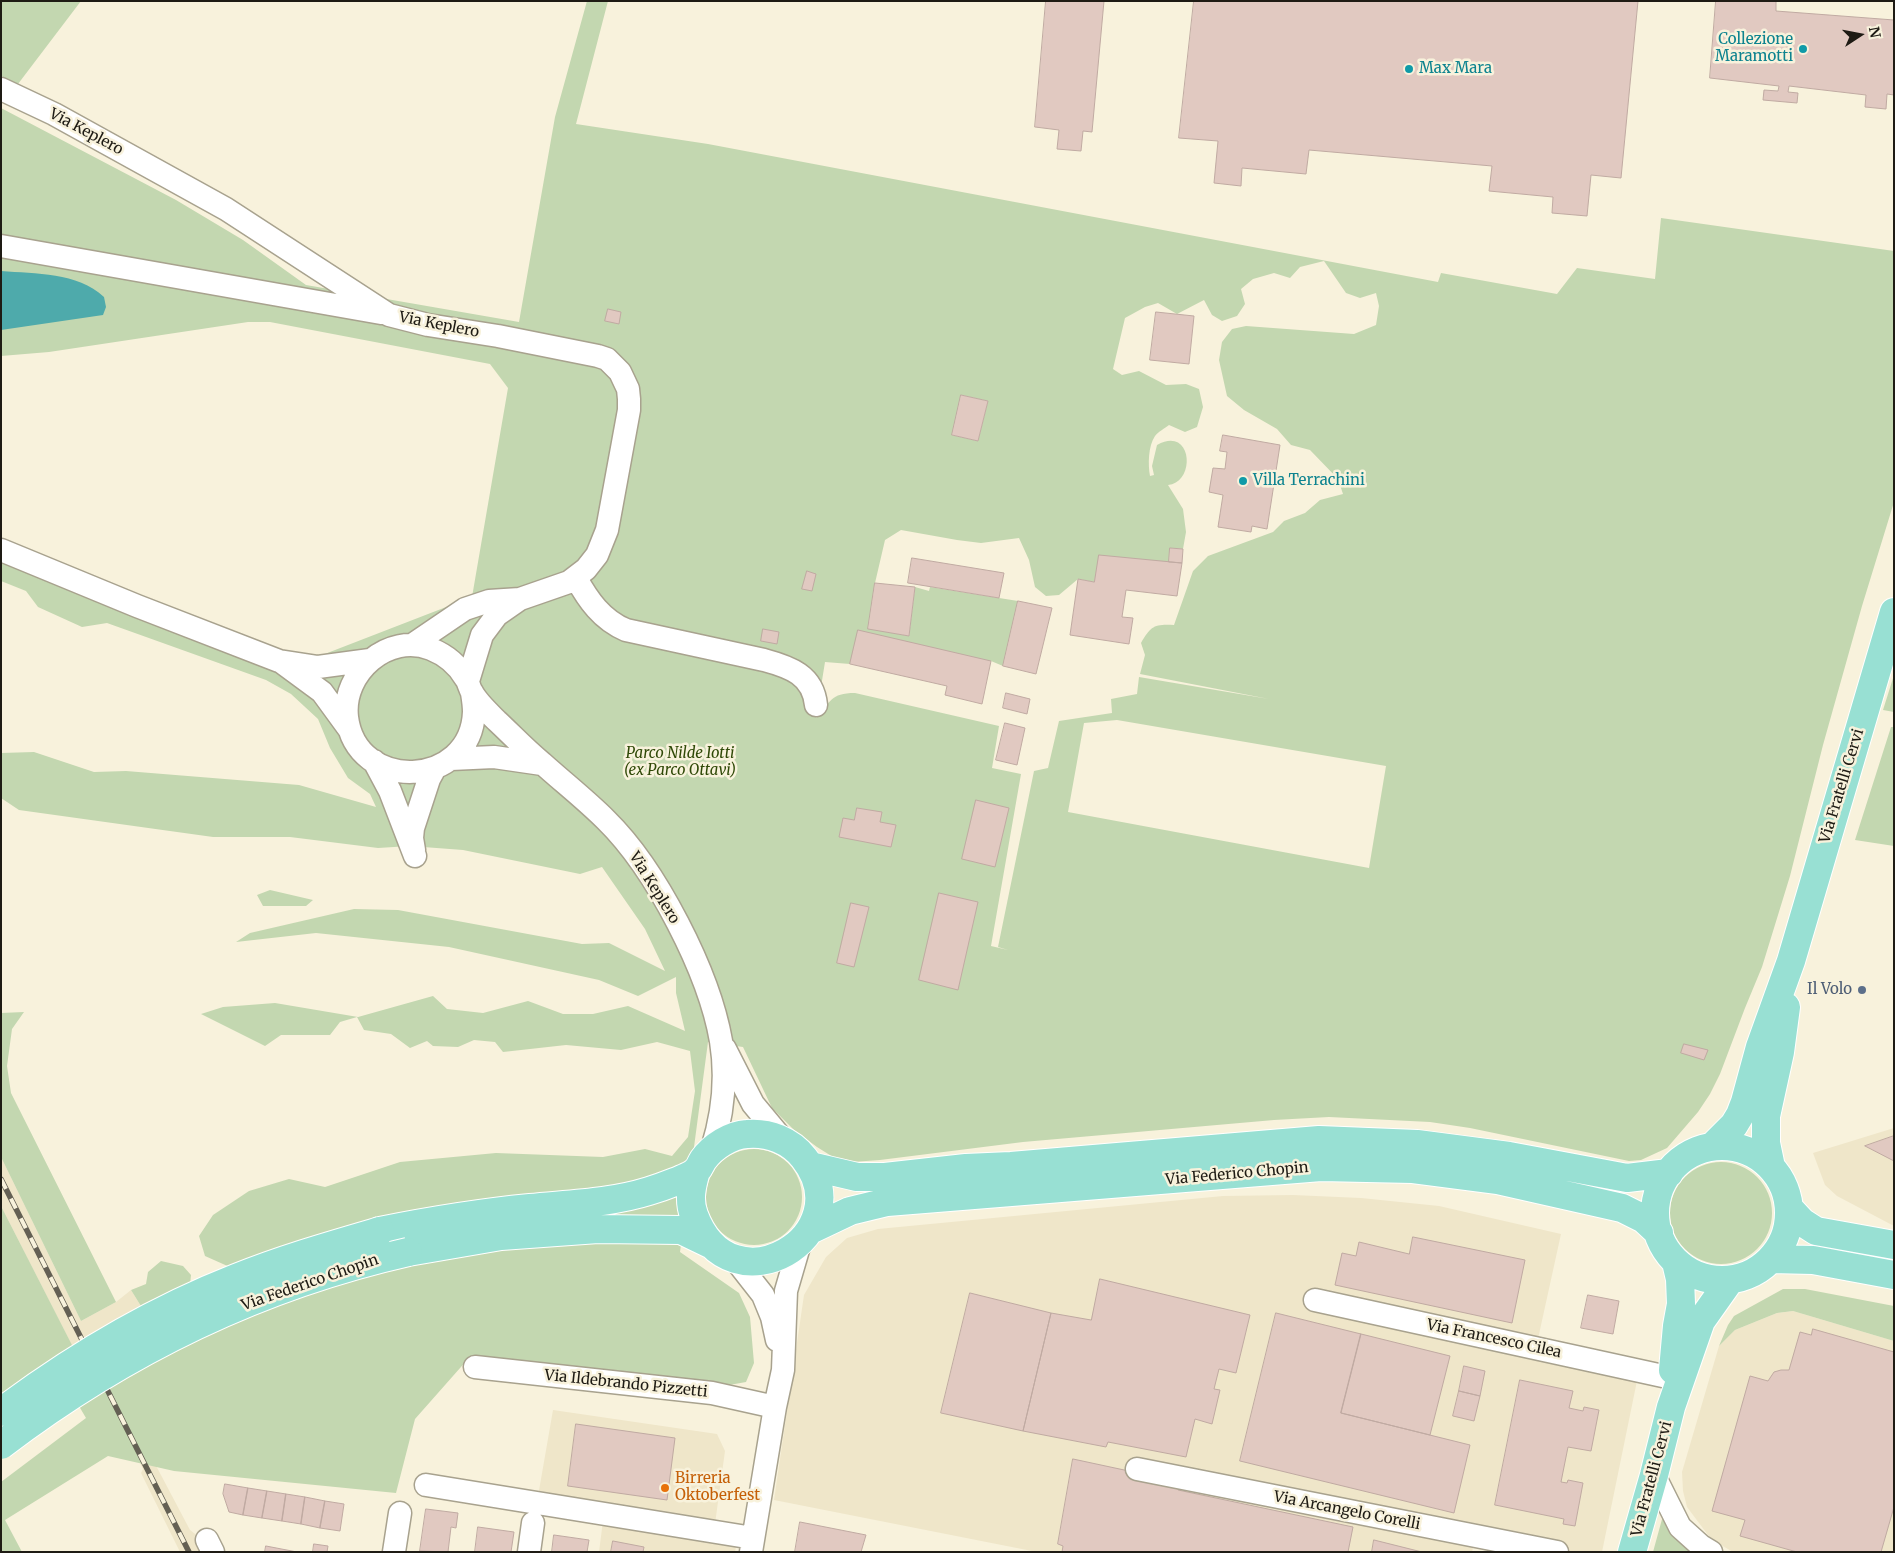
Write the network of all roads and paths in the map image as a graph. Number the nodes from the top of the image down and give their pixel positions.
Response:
1 (1, 89) edge
2 (1, 246) edge
3 (389, 315) junction
4 (1, 550) edge
5 (576, 578) junction
6 (520, 599) junction
7 (1894, 612) edge
8 (412, 645) junction
9 (370, 660) junction
10 (279, 661) junction
11 (470, 687) junction
12 (816, 706) dead end
13 (351, 732) junction
14 (374, 762) junction
15 (443, 764) junction
16 (542, 764) junction
17 (1792, 961) junction
18 (720, 1042) junction
19 (783, 1140) junction
20 (1713, 1146) junction
21 (704, 1160) junction
22 (810, 1166) junction
23 (1771, 1167) junction
24 (1669, 1173) junction
25 (1789, 1208) junction
26 (1659, 1233) junction
27 (805, 1237) junction
28 (710, 1244) junction
29 (1894, 1245) edge
30 (734, 1258) junction
31 (1770, 1259) junction
32 (1676, 1262) junction
33 (1894, 1275) edge
34 (1730, 1280) junction
35 (1315, 1300) dead end
36 (475, 1367) dead end
37 (784, 1370) junction
38 (1672, 1378) junction
39 (1671, 1406) junction
40 (775, 1407) junction
41 (1, 1412) edge
42 (1, 1445) edge
43 (1137, 1469) dead end
44 (1654, 1474) junction
45 (426, 1485) dead end
46 (400, 1513) dead end
47 (533, 1523) dead end
48 (752, 1545) edge
49 (394, 1552) edge
50 (529, 1552) edge
51 (1557, 1552) edge
52 (1632, 1552) edge
53 (1711, 1552) edge

1 - 3 street, Via Keplero
2 - 3 street
3 - 5 street, Via Keplero
4 - 10 street
5 - 6 street, Via Keplero
5 - 12 street
6 - 8 street
6 - 11 street
7 - 17 main road, Via Fratelli Cervi
8 - 9 street
8 - 11 street
9 - 10 street
9 - 13 street
10 - 13 street
11 - 15 street
11 - 16 street, Via Keplero
13 - 14 street
14 - 15 street
14 - 15 street
15 - 16 street
16 - 18 street, Via Keplero
17 - 20 main road, Via Fratelli Cervi
17 - 23 main road, Via Fratelli Cervi
18 - 19 street
18 - 21 street
19 - 21 main road, Via Federico Chopin
19 - 22 main road, Via Federico Chopin
20 - 23 main road, Via Fratelli Cervi
20 - 24 main road, Via Fratelli Cervi
21 - 28 main road, Via Federico Chopin
21 - 41 main road, Via Federico Chopin, bridge
22 - 24 main road, Via Federico Chopin
22 - 27 main road, Via Federico Chopin
23 - 25 main road, Via Fratelli Cervi
24 - 26 main road, Via Fratelli Cervi
25 - 29 main road
25 - 31 main road, Via Fratelli Cervi
26 - 27 main road, Via Federico Chopin
26 - 32 main road, Via Fratelli Cervi
27 - 30 main road, Via Federico Chopin
27 - 37 street
28 - 30 main road, Via Federico Chopin
28 - 42 main road, Via Federico Chopin, bridge
30 - 37 street
31 - 33 main road
31 - 34 main road, Via Fratelli Cervi
32 - 34 main road, Via Fratelli Cervi
32 - 38 main road, Via Fratelli Cervi
34 - 39 main road, Via Fratelli Cervi
35 - 38 street, Via Francesco Cilea
36 - 40 street, Via Ildebrando Pizzetti
37 - 40 street
38 - 39 main road, Via Fratelli Cervi
39 - 44 main road, Via Fratelli Cervi
40 - 48 street
43 - 51 street, Via Arcangelo Corelli
44 - 52 main road, Via Fratelli Cervi
44 - 53 street
45 - 48 street
46 - 49 street
47 - 50 street

